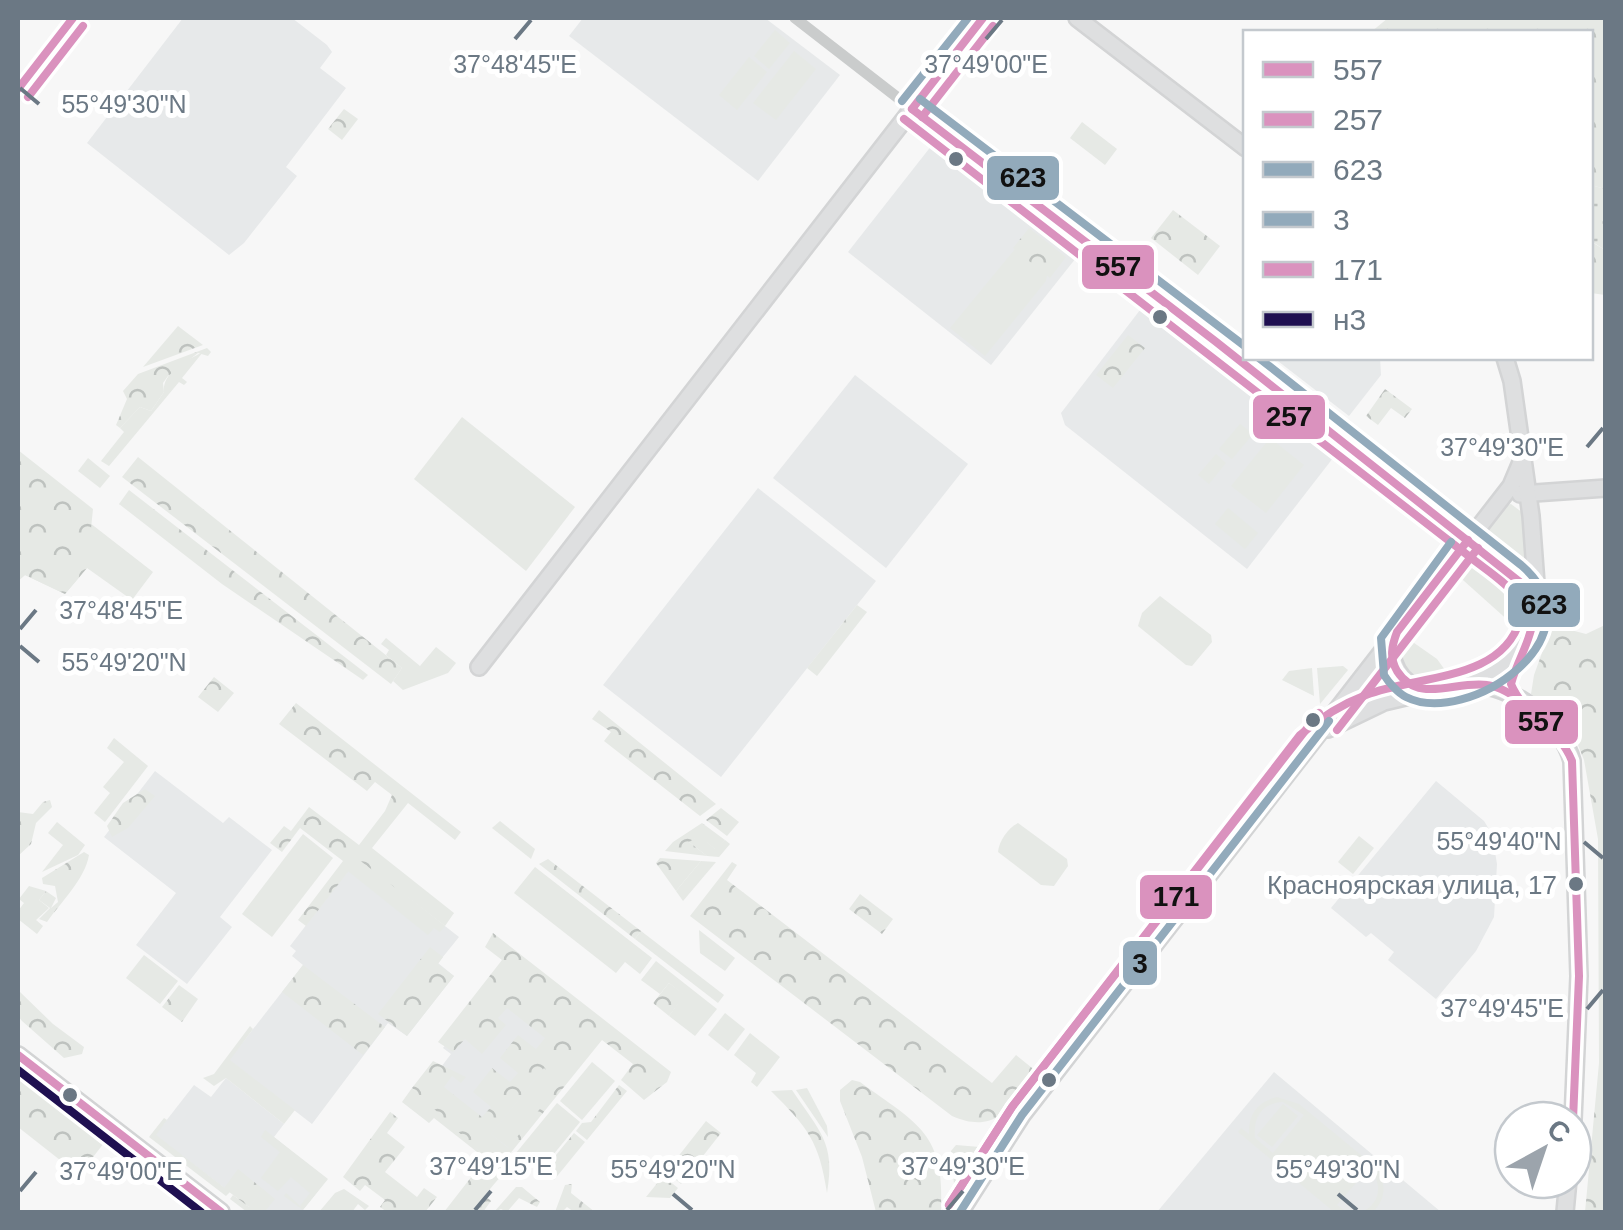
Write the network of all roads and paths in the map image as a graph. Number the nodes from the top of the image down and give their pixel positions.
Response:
1 (74, 18) edge
2 (795, 18) edge
3 (983, 18) edge
4 (1077, 18) edge
5 (18, 89) edge
6 (912, 109) junction
7 (1243, 146) edge
8 (1506, 360) edge
9 (1522, 460) junction
10 (1603, 492) edge
11 (1528, 495) junction
12 (1497, 504) junction
13 (1531, 516) junction
14 (1468, 540) junction
15 (1398, 632) junction
16 (1525, 642) junction
17 (479, 668) dead end
18 (1462, 686) junction
19 (1434, 691) junction
20 (1520, 701) junction
21 (1309, 744) junction
22 (18, 1055) edge
23 (1574, 1100) edge
24 (221, 1212) edge
25 (960, 1212) edge

1 - 5 street
2 - 6 street
3 - 6 street
4 - 7 street
6 - 14 street
6 - 17 street
8 - 9 street
9 - 11 street
9 - 12 street
10 - 11 street
10 - 13 street
11 - 12 street
11 - 13 street
12 - 14 street
13 - 16 street
14 - 15 street
15 - 19 street
15 - 21 street
16 - 18 street
16 - 20 street
18 - 19 street
18 - 20 street
19 - 21 street
20 - 23 street
21 - 25 street
22 - 24 street

